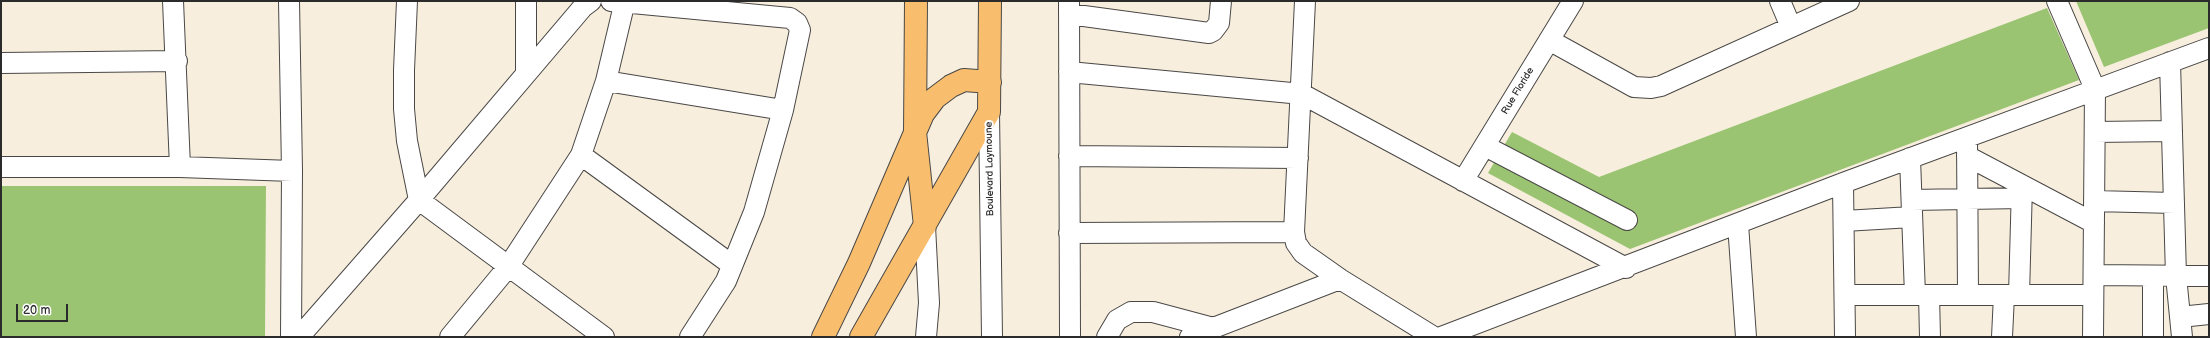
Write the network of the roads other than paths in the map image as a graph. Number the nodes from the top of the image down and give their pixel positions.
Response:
1 (173, 1) edge
2 (289, 1) edge
3 (408, 1) edge
4 (526, 1) edge
5 (591, 1) edge
6 (916, 1) edge
7 (990, 1) edge
8 (1221, 1) edge
9 (1305, 1) edge
10 (1573, 1) edge
11 (1780, 1) edge
12 (1849, 1) edge
13 (2057, 1) edge
14 (621, 2) edge
15 (1069, 8) edge
16 (1791, 27) junction
17 (1550, 40) junction
18 (2209, 48) edge
19 (177, 61) junction
20 (1, 62) edge
21 (2170, 62) junction
22 (1070, 72) junction
23 (526, 74) junction
24 (606, 81) junction
25 (990, 82) junction
26 (2095, 89) junction
27 (1302, 94) junction
28 (783, 110) junction
29 (990, 112) junction
30 (2172, 131) junction
31 (915, 132) junction
32 (2095, 132) junction
33 (1485, 146) junction
34 (1967, 148) junction
35 (581, 155) junction
36 (1069, 156) junction
37 (1298, 158) junction
38 (1910, 158) junction
39 (1, 167) edge
40 (180, 167) junction
41 (292, 171) junction
42 (1463, 181) junction
43 (1843, 183) junction
44 (2022, 191) junction
45 (1967, 199) junction
46 (419, 200) junction
47 (2094, 201) junction
48 (2174, 203) junction
49 (1912, 209) junction
50 (1627, 220) dead end
51 (1844, 221) junction
52 (2094, 223) junction
53 (1738, 224) junction
54 (925, 226) junction
55 (1294, 232) junction
56 (1069, 233) junction
57 (732, 265) junction
58 (508, 267) junction
59 (1626, 268) junction
60 (2094, 275) junction
61 (2153, 276) junction
62 (2176, 276) junction
63 (2209, 276) edge
64 (1340, 279) junction
65 (1845, 295) junction
66 (1922, 295) junction
67 (1968, 295) junction
68 (2012, 295) junction
69 (2093, 295) junction
70 (2209, 314) edge
71 (2180, 317) junction
72 (1213, 328) junction
73 (291, 337) edge
74 (299, 337) edge
75 (450, 337) edge
76 (604, 337) edge
77 (690, 337) edge
78 (823, 337) edge
79 (861, 337) edge
80 (926, 337) edge
81 (992, 337) edge
82 (1070, 337) edge
83 (1107, 337) edge
84 (1190, 337) edge
85 (1434, 337) edge
86 (1441, 337) edge
87 (1746, 337) edge
88 (1845, 337) edge
89 (1930, 337) edge
90 (2002, 337) edge
91 (2093, 337) edge
92 (2153, 337) edge
93 (2182, 337) edge

1 - 19 street
2 - 41 street
3 - 46 street
4 - 23 street
5 - 23 street
6 - 31 main road
7 - 25 main road, Boulevard Laymoune
8 - 15 street
9 - 27 street
10 - 17 street, Rue Floride
11 - 16 street
12 - 16 street
13 - 26 street
14 - 24 street
14 - 28 street
15 - 22 street
16 - 17 street
17 - 33 street, Rue Floride
18 - 21 street
19 - 20 street
19 - 40 street
21 - 26 street
21 - 30 street
22 - 27 street
22 - 36 street
23 - 46 street
24 - 28 street
24 - 35 street
25 - 29 main road, Boulevard Laymoune
25 - 31 main road
26 - 32 street
26 - 34 street
27 - 37 street
27 - 42 street
28 - 57 street
29 - 54 main road
29 - 81 street, Boulevard Laymoune
30 - 32 street
30 - 48 street
31 - 54 main road
31 - 78 main road
32 - 47 street
33 - 42 street, Rue Floride
33 - 50 street
34 - 38 street
34 - 44 street
34 - 45 street
35 - 57 street
35 - 58 street
36 - 37 street
36 - 56 street
37 - 55 street
38 - 43 street
38 - 49 street
39 - 40 street
40 - 41 street
41 - 73 street
42 - 59 street
43 - 51 street
43 - 53 street
44 - 45 street
44 - 52 street
44 - 68 street
45 - 49 street
45 - 67 street
46 - 58 street
46 - 74 street
47 - 48 street
47 - 52 street
48 - 62 street
49 - 51 street
49 - 66 street
51 - 65 street
52 - 60 street
53 - 59 street
53 - 87 street
54 - 79 main road
54 - 80 street
55 - 56 street
55 - 64 street
56 - 82 street
57 - 77 street
58 - 75 street
58 - 76 street
59 - 86 street
60 - 61 street
60 - 69 street
61 - 62 street
61 - 92 street
62 - 63 street
62 - 71 street
64 - 72 street
64 - 85 street
65 - 66 street
65 - 88 street
66 - 67 street
66 - 89 street
67 - 68 street
68 - 69 street
68 - 90 street
69 - 91 street
70 - 71 street
71 - 93 street
72 - 83 street
72 - 84 street

